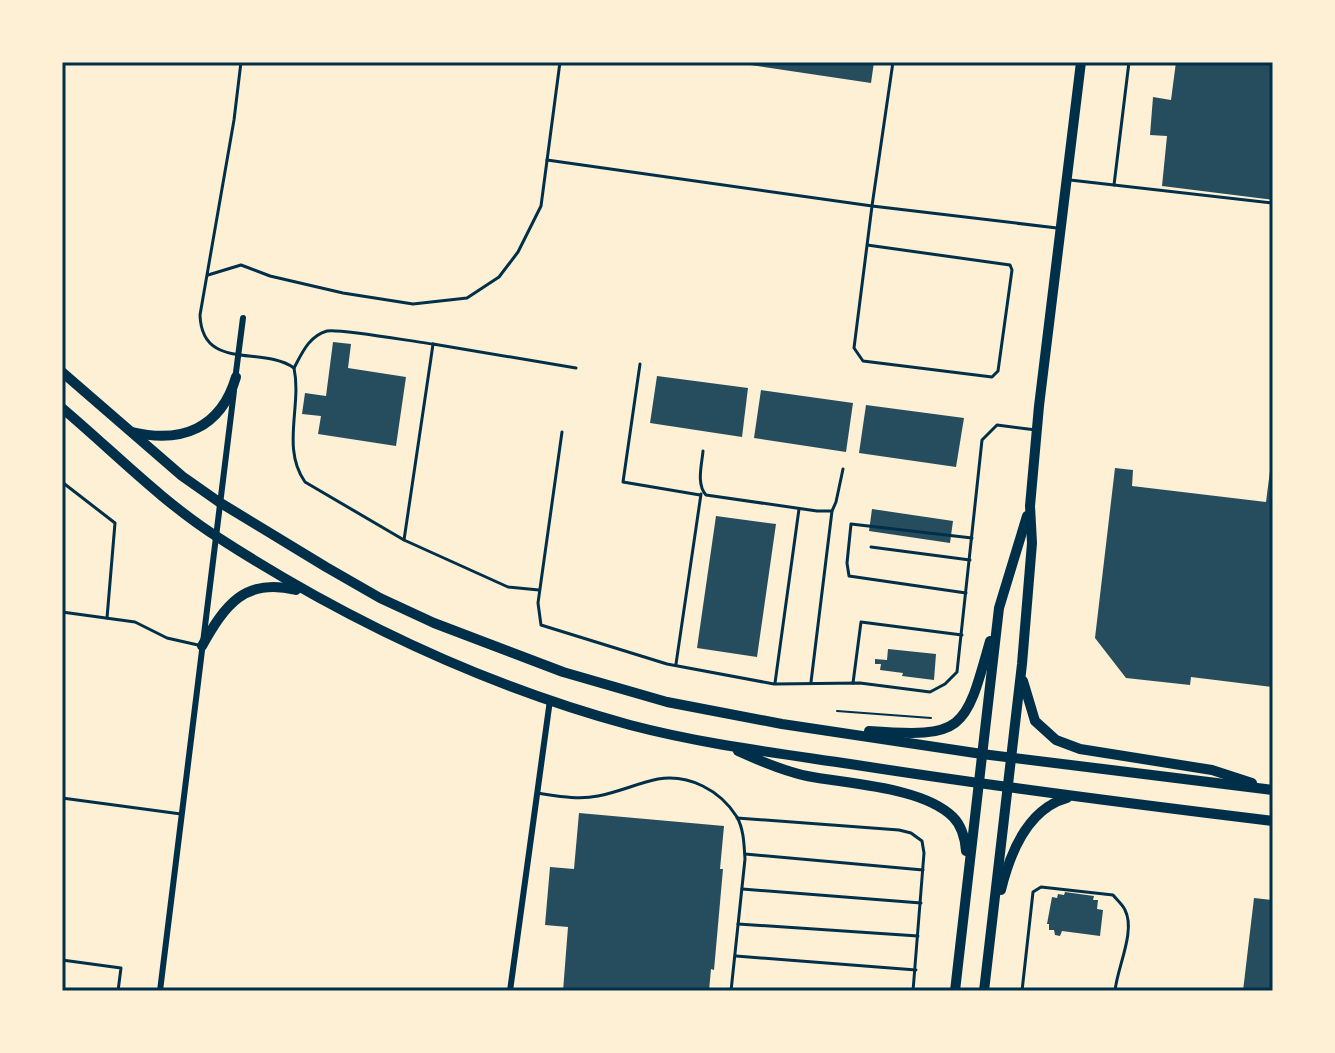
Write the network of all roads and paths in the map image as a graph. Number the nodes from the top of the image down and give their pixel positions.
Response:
1 (241, 62) edge
2 (560, 62) edge
3 (893, 62) edge
4 (1081, 62) edge
5 (1129, 62) edge
6 (547, 160) junction
7 (1066, 180) junction
8 (1114, 185) junction
9 (1273, 203) edge
10 (872, 206) junction
11 (1061, 228) junction
12 (867, 245) junction
13 (207, 276) junction
14 (243, 318) dead end
15 (433, 344) junction
16 (238, 355) junction
17 (640, 364) dead end
18 (294, 368) junction
19 (576, 368) dead end
20 (62, 372) edge
21 (236, 377) junction
22 (62, 408) edge
23 (1037, 430) junction
24 (128, 431) junction
25 (562, 432) dead end
26 (703, 451) dead end
27 (843, 469) dead end
28 (62, 482) edge
29 (701, 492) junction
30 (219, 502) junction
31 (1030, 506) junction
32 (799, 509) junction
33 (832, 511) junction
34 (215, 536) junction
35 (972, 538) junction
36 (404, 540) junction
37 (871, 547) dead end
38 (970, 560) junction
39 (539, 590) junction
40 (308, 593) junction
41 (966, 593) junction
42 (999, 608) junction
43 (62, 612) edge
44 (107, 618) junction
45 (962, 635) junction
46 (202, 646) junction
47 (1022, 664) junction
48 (676, 666) junction
49 (811, 683) junction
50 (853, 683) junction
51 (774, 684) junction
52 (550, 700) junction
53 (837, 711) dead end
54 (934, 719) dead end
55 (782, 724) junction
56 (725, 745) junction
57 (982, 754) junction
58 (1011, 757) junction
59 (978, 784) junction
60 (1007, 788) junction
61 (1273, 790) edge
62 (537, 793) junction
63 (1072, 797) junction
64 (62, 798) edge
65 (181, 814) junction
66 (737, 818) junction
67 (1273, 821) edge
68 (745, 854) junction
69 (968, 867) junction
70 (923, 870) junction
71 (742, 889) junction
72 (921, 903) junction
73 (738, 924) junction
74 (918, 936) junction
75 (989, 947) junction
76 (735, 956) junction
77 (62, 960) edge
78 (916, 970) junction
79 (118, 991) edge
80 (160, 991) edge
81 (510, 991) edge
82 (731, 991) edge
83 (913, 991) edge
84 (955, 991) edge
85 (984, 991) edge
86 (1022, 991) edge
87 (1115, 991) edge

1 - 13 lane
2 - 6 lane
3 - 10 lane
4 - 7 main road
5 - 8 lane
6 - 10 lane
6 - 13 lane
7 - 8 lane
7 - 11 main road
8 - 9 lane
10 - 11 lane
10 - 12 lane
11 - 23 main road
12 - 12 lane
13 - 16 lane
14 - 16 street
15 - 18 lane
15 - 19 lane
15 - 36 lane
16 - 18 lane
16 - 21 street
17 - 29 lane
18 - 36 lane
20 - 24 main road
21 - 24 main road
21 - 30 street
22 - 34 main road
23 - 31 main road
23 - 35 lane
24 - 30 main road
25 - 39 lane
26 - 29 lane
27 - 33 lane
28 - 44 lane
29 - 32 lane
29 - 48 lane
30 - 34 street
30 - 55 main road
31 - 42 main road
31 - 47 main road
32 - 33 lane
32 - 51 lane
33 - 49 lane
34 - 40 main road
34 - 46 street
35 - 38 lane
35 - 41 lane
36 - 39 lane
37 - 38 lane
38 - 41 lane
39 - 48 lane
40 - 46 main road
40 - 52 main road
41 - 45 lane
42 - 55 main road
42 - 57 main road
43 - 44 lane
44 - 46 lane
45 - 50 lane
45 - 50 lane
46 - 65 street
47 - 58 main road
47 - 61 main road
48 - 51 lane
49 - 50 lane
49 - 51 lane
52 - 56 main road
52 - 62 street
53 - 54 path
55 - 57 main road
56 - 59 main road
56 - 69 main road
57 - 58 main road
57 - 59 main road
58 - 60 main road
58 - 61 main road
59 - 60 main road
59 - 69 main road
60 - 63 main road
60 - 75 main road
62 - 66 lane
62 - 81 street
63 - 67 main road
63 - 75 main road
64 - 65 lane
65 - 80 street
66 - 68 lane
66 - 70 lane
68 - 70 lane
68 - 71 lane
69 - 84 main road
70 - 72 lane
71 - 72 lane
71 - 73 lane
72 - 74 lane
73 - 74 lane
73 - 76 lane
74 - 78 lane
75 - 85 main road
76 - 78 lane
76 - 82 lane
77 - 79 lane
78 - 83 lane
86 - 87 lane

